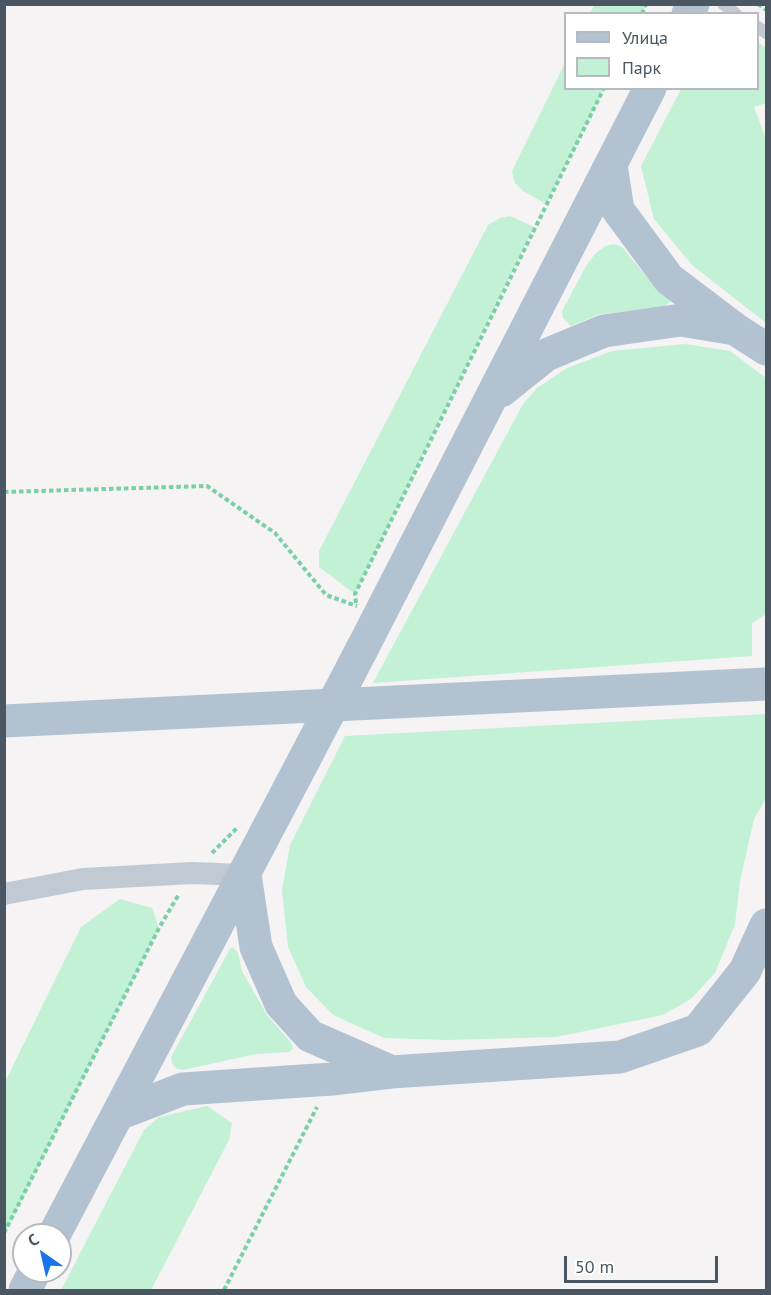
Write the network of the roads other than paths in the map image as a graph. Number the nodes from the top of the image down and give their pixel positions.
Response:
1 (649, 90) edge
2 (611, 165) junction
3 (735, 329) junction
4 (766, 350) edge
5 (491, 400) junction
6 (766, 684) edge
7 (4, 721) edge
8 (245, 875) junction
9 (4, 894) edge
10 (766, 925) edge
11 (391, 1072) junction
12 (118, 1114) junction
13 (60, 1223) edge

1 - 2 main road
2 - 3 main road
2 - 5 main road
3 - 4 main road
3 - 5 main road
5 - 8 main road, bridge
6 - 7 main road
8 - 9 street
8 - 11 main road
8 - 12 main road
10 - 11 main road
11 - 12 main road
12 - 13 main road

